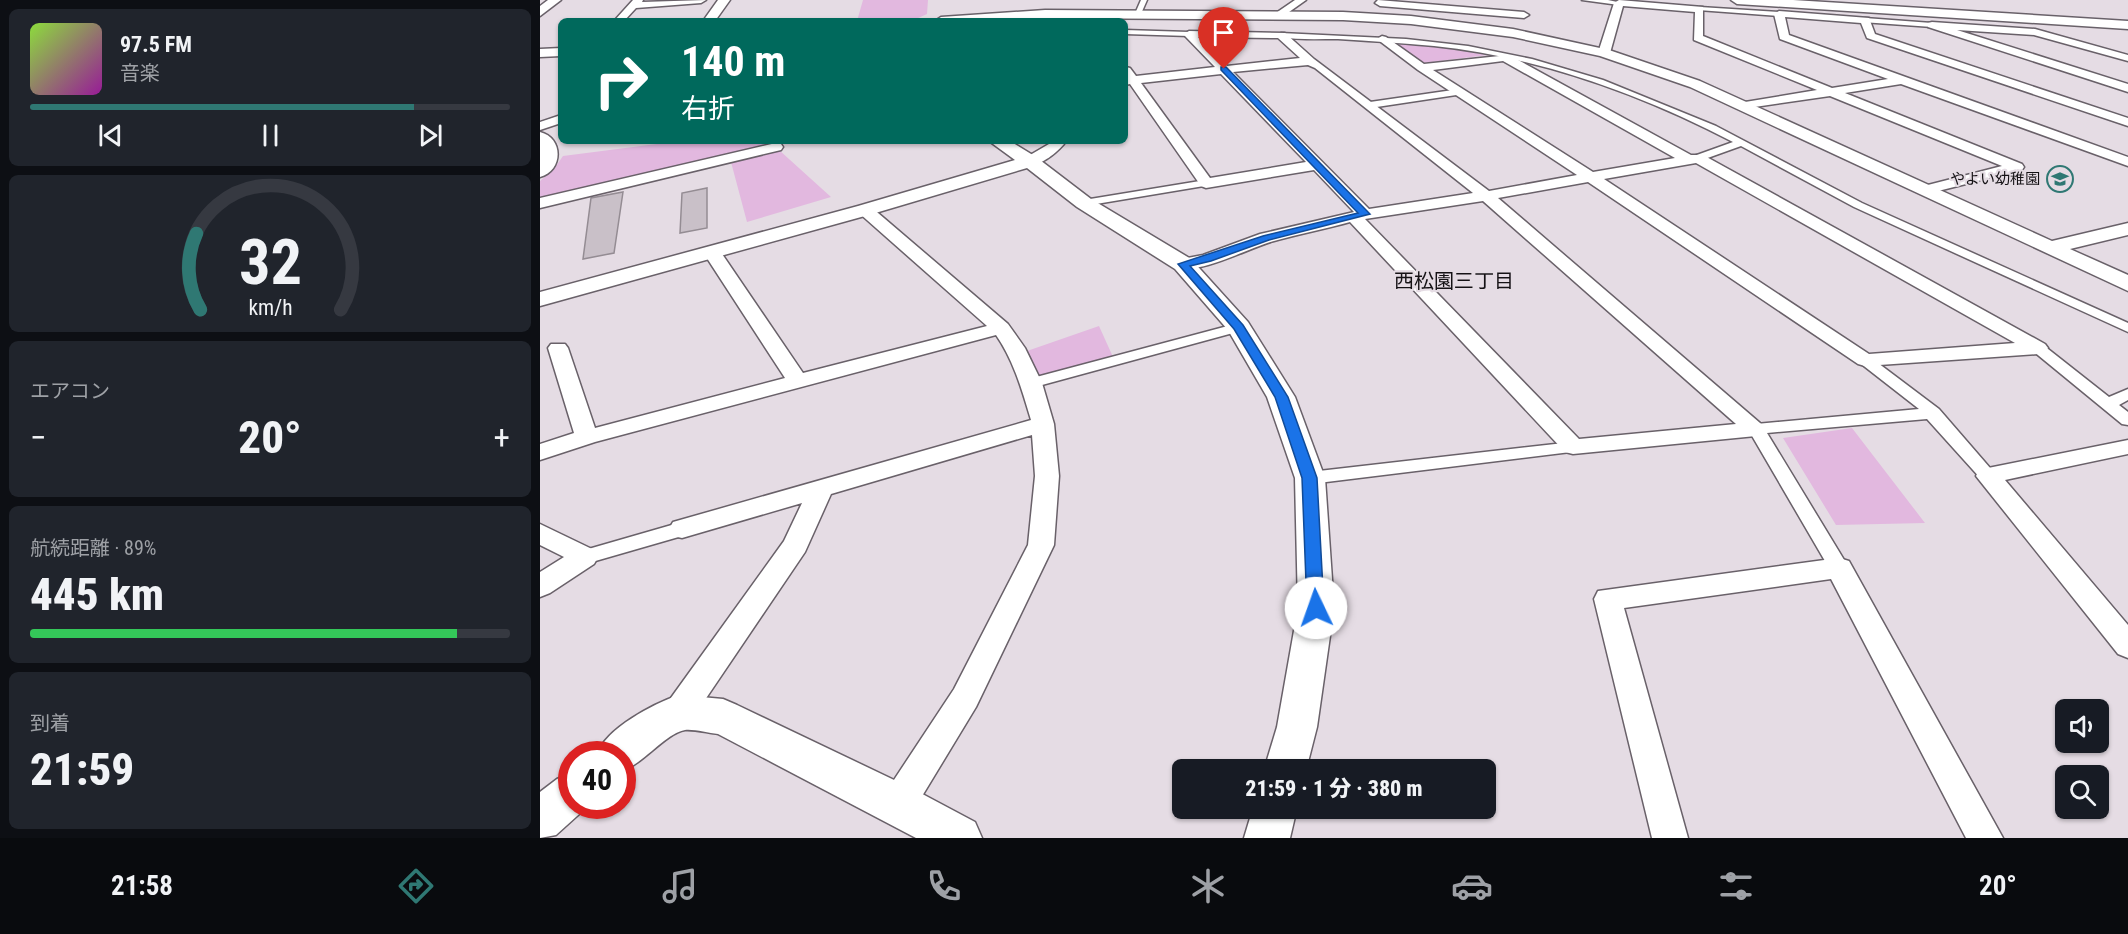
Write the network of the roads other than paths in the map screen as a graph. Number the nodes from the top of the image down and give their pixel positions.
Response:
1 (555, 0) edge
2 (701, 0) edge
3 (724, 0) edge
4 (1190, 0) edge
5 (1301, 0) edge
6 (1383, 0) edge
7 (1586, 0) edge
8 (1737, 0) edge
9 (636, 3) edge
10 (1619, 3) junction
11 (1141, 7) edge
12 (1700, 9) junction
13 (540, 12) edge
14 (1181, 14) junction
15 (1779, 14) junction
16 (1279, 15) junction
17 (622, 18) edge
18 (711, 18) edge
19 (942, 18) edge
20 (1865, 20) junction
21 (2128, 25) edge
22 (1932, 26) junction
23 (1128, 32) edge
24 (1513, 33) junction
25 (1189, 34) junction
26 (1281, 35) junction
27 (1382, 39) junction
28 (558, 52) edge
29 (540, 53) edge
30 (1604, 53) junction
31 (1505, 57) junction
32 (2031, 58) junction
33 (2128, 58) edge
34 (1310, 62) junction
35 (1422, 68) junction
36 (1964, 68) junction
37 (1224, 69) junction
38 (1943, 72) dead end
39 (1923, 76) dead end
40 (1128, 77) edge
41 (1128, 78) edge
42 (1903, 80) junction
43 (2128, 88) edge
44 (1831, 91) junction
45 (1460, 92) junction
46 (1370, 105) junction
47 (1745, 106) junction
48 (558, 120) edge
49 (2128, 122) edge
50 (540, 126) edge
51 (540, 137) edge
52 (1741, 143) junction
53 (1003, 144) edge
54 (1057, 144) edge
55 (776, 147) dead end
56 (1693, 158) junction
57 (1030, 161) junction
58 (2128, 162) edge
59 (1316, 165) junction
60 (540, 171) edge
61 (1592, 177) junction
62 (1206, 183) junction
63 (1925, 190) junction
64 (1486, 196) junction
65 (540, 203) edge
66 (1084, 203) junction
67 (865, 210) junction
68 (1360, 216) junction
69 (2128, 229) edge
70 (2052, 247) junction
71 (712, 252) junction
72 (1183, 264) junction
73 (2128, 284) edge
74 (540, 299) edge
75 (1239, 327) junction
76 (1000, 328) junction
77 (2128, 328) edge
78 (558, 348) dead end
79 (2038, 348) junction
80 (1865, 360) junction
81 (798, 381) junction
82 (1031, 383) junction
83 (2128, 394) edge
84 (2108, 404) junction
85 (1933, 413) junction
86 (2128, 420) edge
87 (1043, 424) junction
88 (1756, 429) junction
89 (586, 437) junction
90 (1573, 447) junction
91 (2128, 447) edge
92 (540, 452) edge
93 (1988, 476) junction
94 (1310, 478) junction
95 (820, 490) junction
96 (682, 529) joint
97 (540, 533) edge
98 (585, 557) junction
99 (1839, 568) junction
100 (540, 586) edge
101 (2128, 646) edge
102 (679, 712) junction
103 (634, 741) edge
104 (1288, 759) edge
105 (898, 804) junction
106 (558, 805) edge
107 (1272, 819) edge
108 (540, 820) edge
109 (959, 838) edge
110 (1267, 838) edge
111 (1670, 838) edge
112 (1985, 838) edge

1 - 13 street
2 - 9 street
3 - 18 street
4 - 14 street
5 - 16 street
6 - 24 street
7 - 10 street
8 - 21 street
9 - 17 street
10 - 12 street
10 - 30 street
11 - 14 street
11 - 19 street
12 - 15 street
12 - 44 street
14 - 16 street
15 - 20 street
15 - 42 street
16 - 24 street
20 - 22 street
20 - 36 street
22 - 32 street
22 - 33 street
23 - 25 street
24 - 30 street
25 - 26 street
25 - 37 street
26 - 27 street
26 - 34 street
27 - 31 street
27 - 35 street
28 - 29 street
30 - 47 street
31 - 35 street
31 - 52 street
31 - 56 street
32 - 36 street
32 - 43 street
34 - 37 street
34 - 46 street
35 - 45 street
36 - 38 street
36 - 49 street
37 - 40 street
37 - 59 street
39 - 42 street
41 - 62 street
42 - 44 street
42 - 58 street
44 - 47 street
44 - 63 street
45 - 46 street
45 - 61 street
46 - 64 street
47 - 63 street
48 - 50 street
51 - 60 street
52 - 56 street
52 - 77 street
53 - 57 street
54 - 57 street
55 - 65 street
56 - 61 street
56 - 79 street
57 - 66 street
57 - 67 street
59 - 62 street
59 - 68 street
61 - 64 street
61 - 80 street
62 - 66 street
63 - 70 street
64 - 68 street
64 - 88 street
66 - 72 street
67 - 71 street
67 - 76 street
68 - 72 street
68 - 90 street
69 - 70 street
70 - 73 street
71 - 74 street
71 - 81 street
72 - 75 street
75 - 82 street
75 - 94 street
76 - 81 street
76 - 82 street
78 - 89 street
79 - 80 street
79 - 84 street
80 - 85 street
81 - 89 street
82 - 87 street
83 - 84 street
84 - 86 street
85 - 88 street
85 - 93 street
87 - 95 street
87 - 105 street
88 - 90 street
88 - 99 street
89 - 92 street
90 - 94 street
91 - 93 street
93 - 101 street
94 - 104 street
95 - 96 street
95 - 102 street
96 - 98 street
97 - 98 street
98 - 100 street
99 - 111 street
99 - 112 street
102 - 103 street
102 - 105 street
105 - 109 street
106 - 108 street
107 - 110 street

